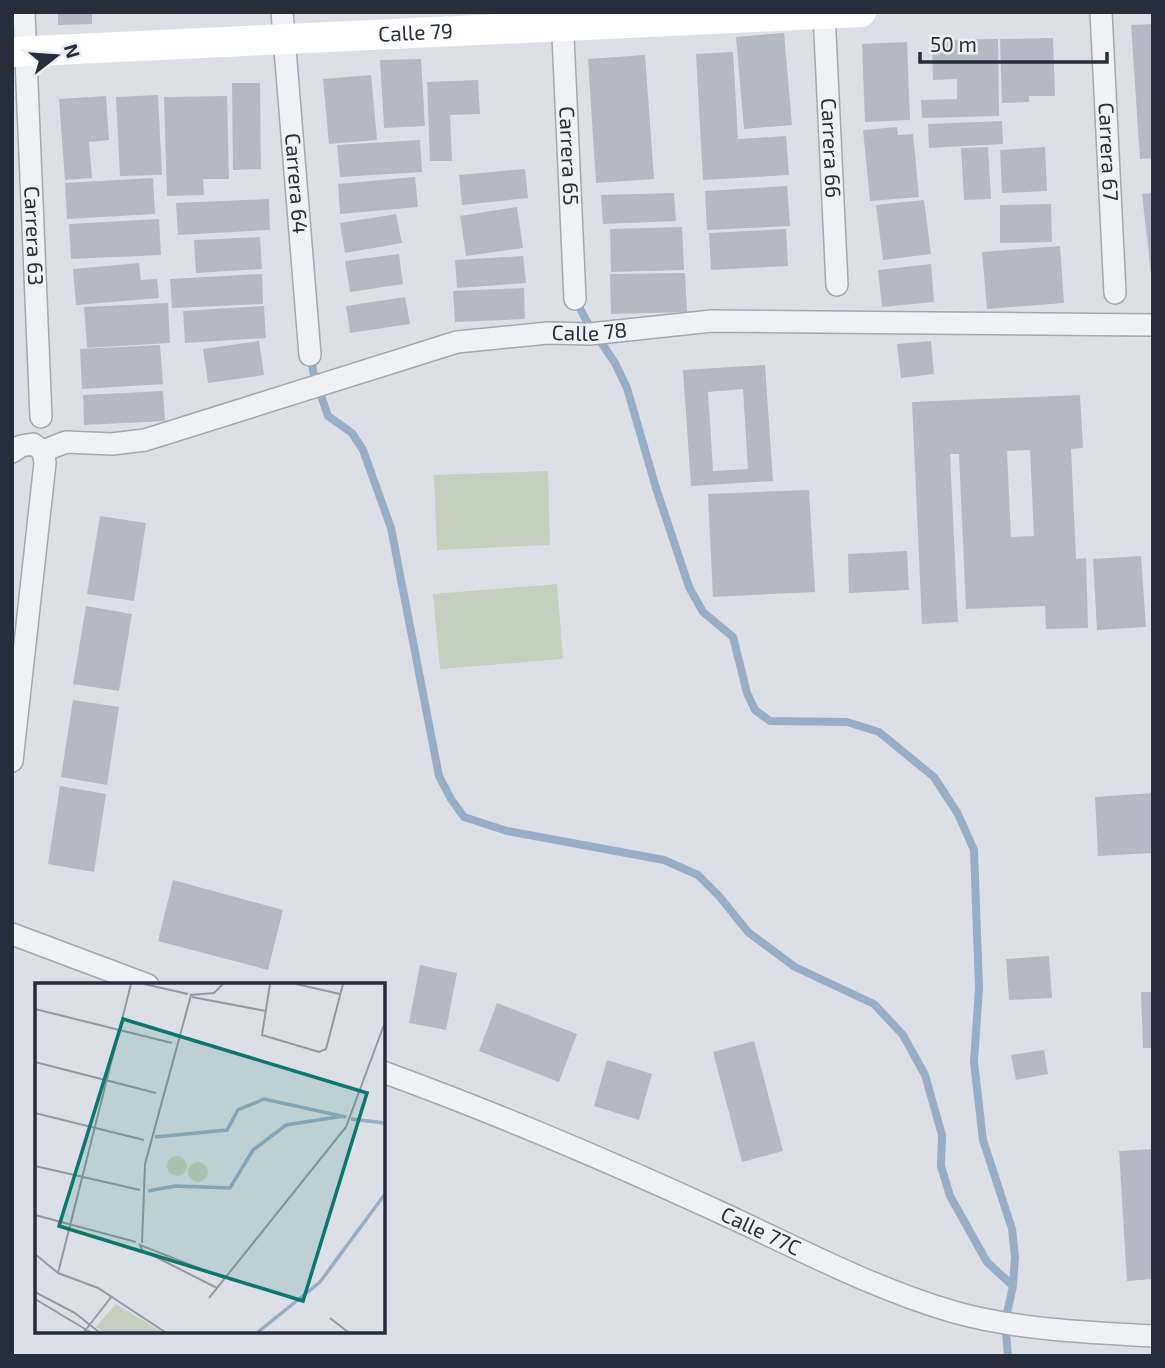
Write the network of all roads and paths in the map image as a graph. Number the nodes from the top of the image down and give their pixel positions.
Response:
1 (24, 12) edge
2 (861, 12) edge
3 (1101, 12) edge
4 (824, 13) edge
5 (563, 19) edge
6 (283, 26) edge
7 (19, 51) edge
8 (838, 285) dead end
9 (1115, 293) dead end
10 (575, 299) dead end
11 (1153, 325) edge
12 (310, 355) dead end
13 (41, 417) dead end
14 (43, 451) junction
15 (12, 452) edge
16 (12, 761) edge
17 (12, 934) edge
18 (143, 983) edge
19 (385, 1073) edge
20 (1153, 1336) edge

1 - 7 street, Carrera 63
2 - 4 street, Calle 79
3 - 9 street, Carrera 67
4 - 5 street, Calle 79
4 - 8 street, Carrera 66
5 - 6 street, Calle 79
5 - 10 street, Carrera 65
6 - 7 street, Calle 79
6 - 12 street, Carrera 64
7 - 13 street, Carrera 63
11 - 14 street, Calle 78
14 - 15 street
14 - 16 street
17 - 18 street
19 - 20 street, Calle 77C

